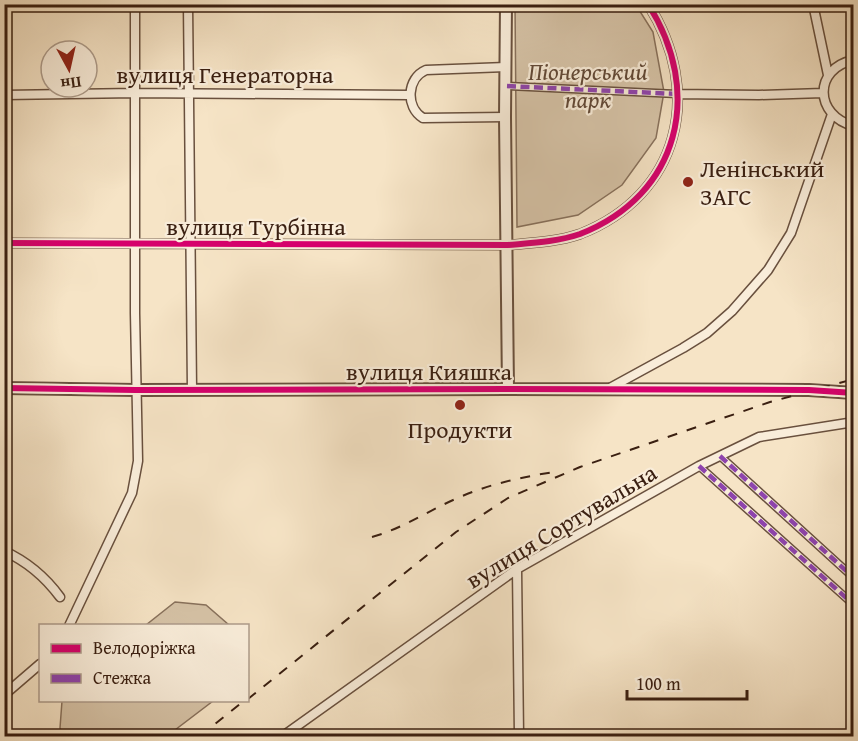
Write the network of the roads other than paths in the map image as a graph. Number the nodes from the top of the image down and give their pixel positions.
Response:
1 (135, 4) edge
2 (188, 4) edge
3 (507, 4) edge
4 (648, 4) edge
5 (813, 4) edge
6 (854, 60) edge
7 (506, 67) junction
8 (828, 75) junction
9 (507, 86) junction
10 (135, 93) junction
11 (188, 93) junction
12 (823, 93) junction
13 (409, 94) junction
14 (677, 94) junction
15 (4, 95) edge
16 (832, 114) junction
17 (505, 117) junction
18 (854, 126) edge
19 (4, 243) edge
20 (136, 244) junction
21 (191, 244) junction
22 (508, 245) junction
23 (4, 387) edge
24 (508, 389) junction
25 (608, 389) junction
26 (136, 390) junction
27 (192, 390) junction
28 (854, 393) edge
29 (854, 422) edge
30 (720, 456) junction
31 (699, 466) junction
32 (4, 551) edge
33 (517, 569) junction
34 (854, 578) edge
35 (60, 597) dead end
36 (854, 605) edge
37 (70, 624) edge
38 (39, 665) edge
39 (4, 695) edge
40 (283, 736) edge
41 (519, 736) edge

1 - 10 street
2 - 11 street
3 - 7 street
4 - 14 street, вулиця Турбінна
5 - 8 street
6 - 8 street
7 - 9 street
7 - 13 street
8 - 12 street
9 - 14 street
9 - 17 street
10 - 11 street, вулиця Генераторна
10 - 15 street, вулиця Генераторна
10 - 20 street
11 - 13 street, вулиця Генераторна
11 - 21 street
12 - 14 street
12 - 16 street
13 - 17 street
14 - 22 street, вулиця Турбінна
16 - 18 street
16 - 25 street
17 - 22 street
19 - 20 street, вулиця Турбінна
20 - 21 street, вулиця Турбінна
20 - 26 street
21 - 22 street, вулиця Турбінна
21 - 27 street
22 - 24 street
23 - 26 street, вулиця Кияшка
24 - 25 street, вулиця Кияшка
24 - 27 street, вулиця Кияшка
25 - 28 street, вулиця Кияшка
26 - 27 street, вулиця Кияшка
26 - 37 street
29 - 30 street, вулиця Сортувальна
30 - 31 street, вулиця Сортувальна
30 - 34 street
31 - 33 street, вулиця Сортувальна
31 - 36 street
32 - 35 street
33 - 40 street, вулиця Сортувальна
33 - 41 street
38 - 39 street

